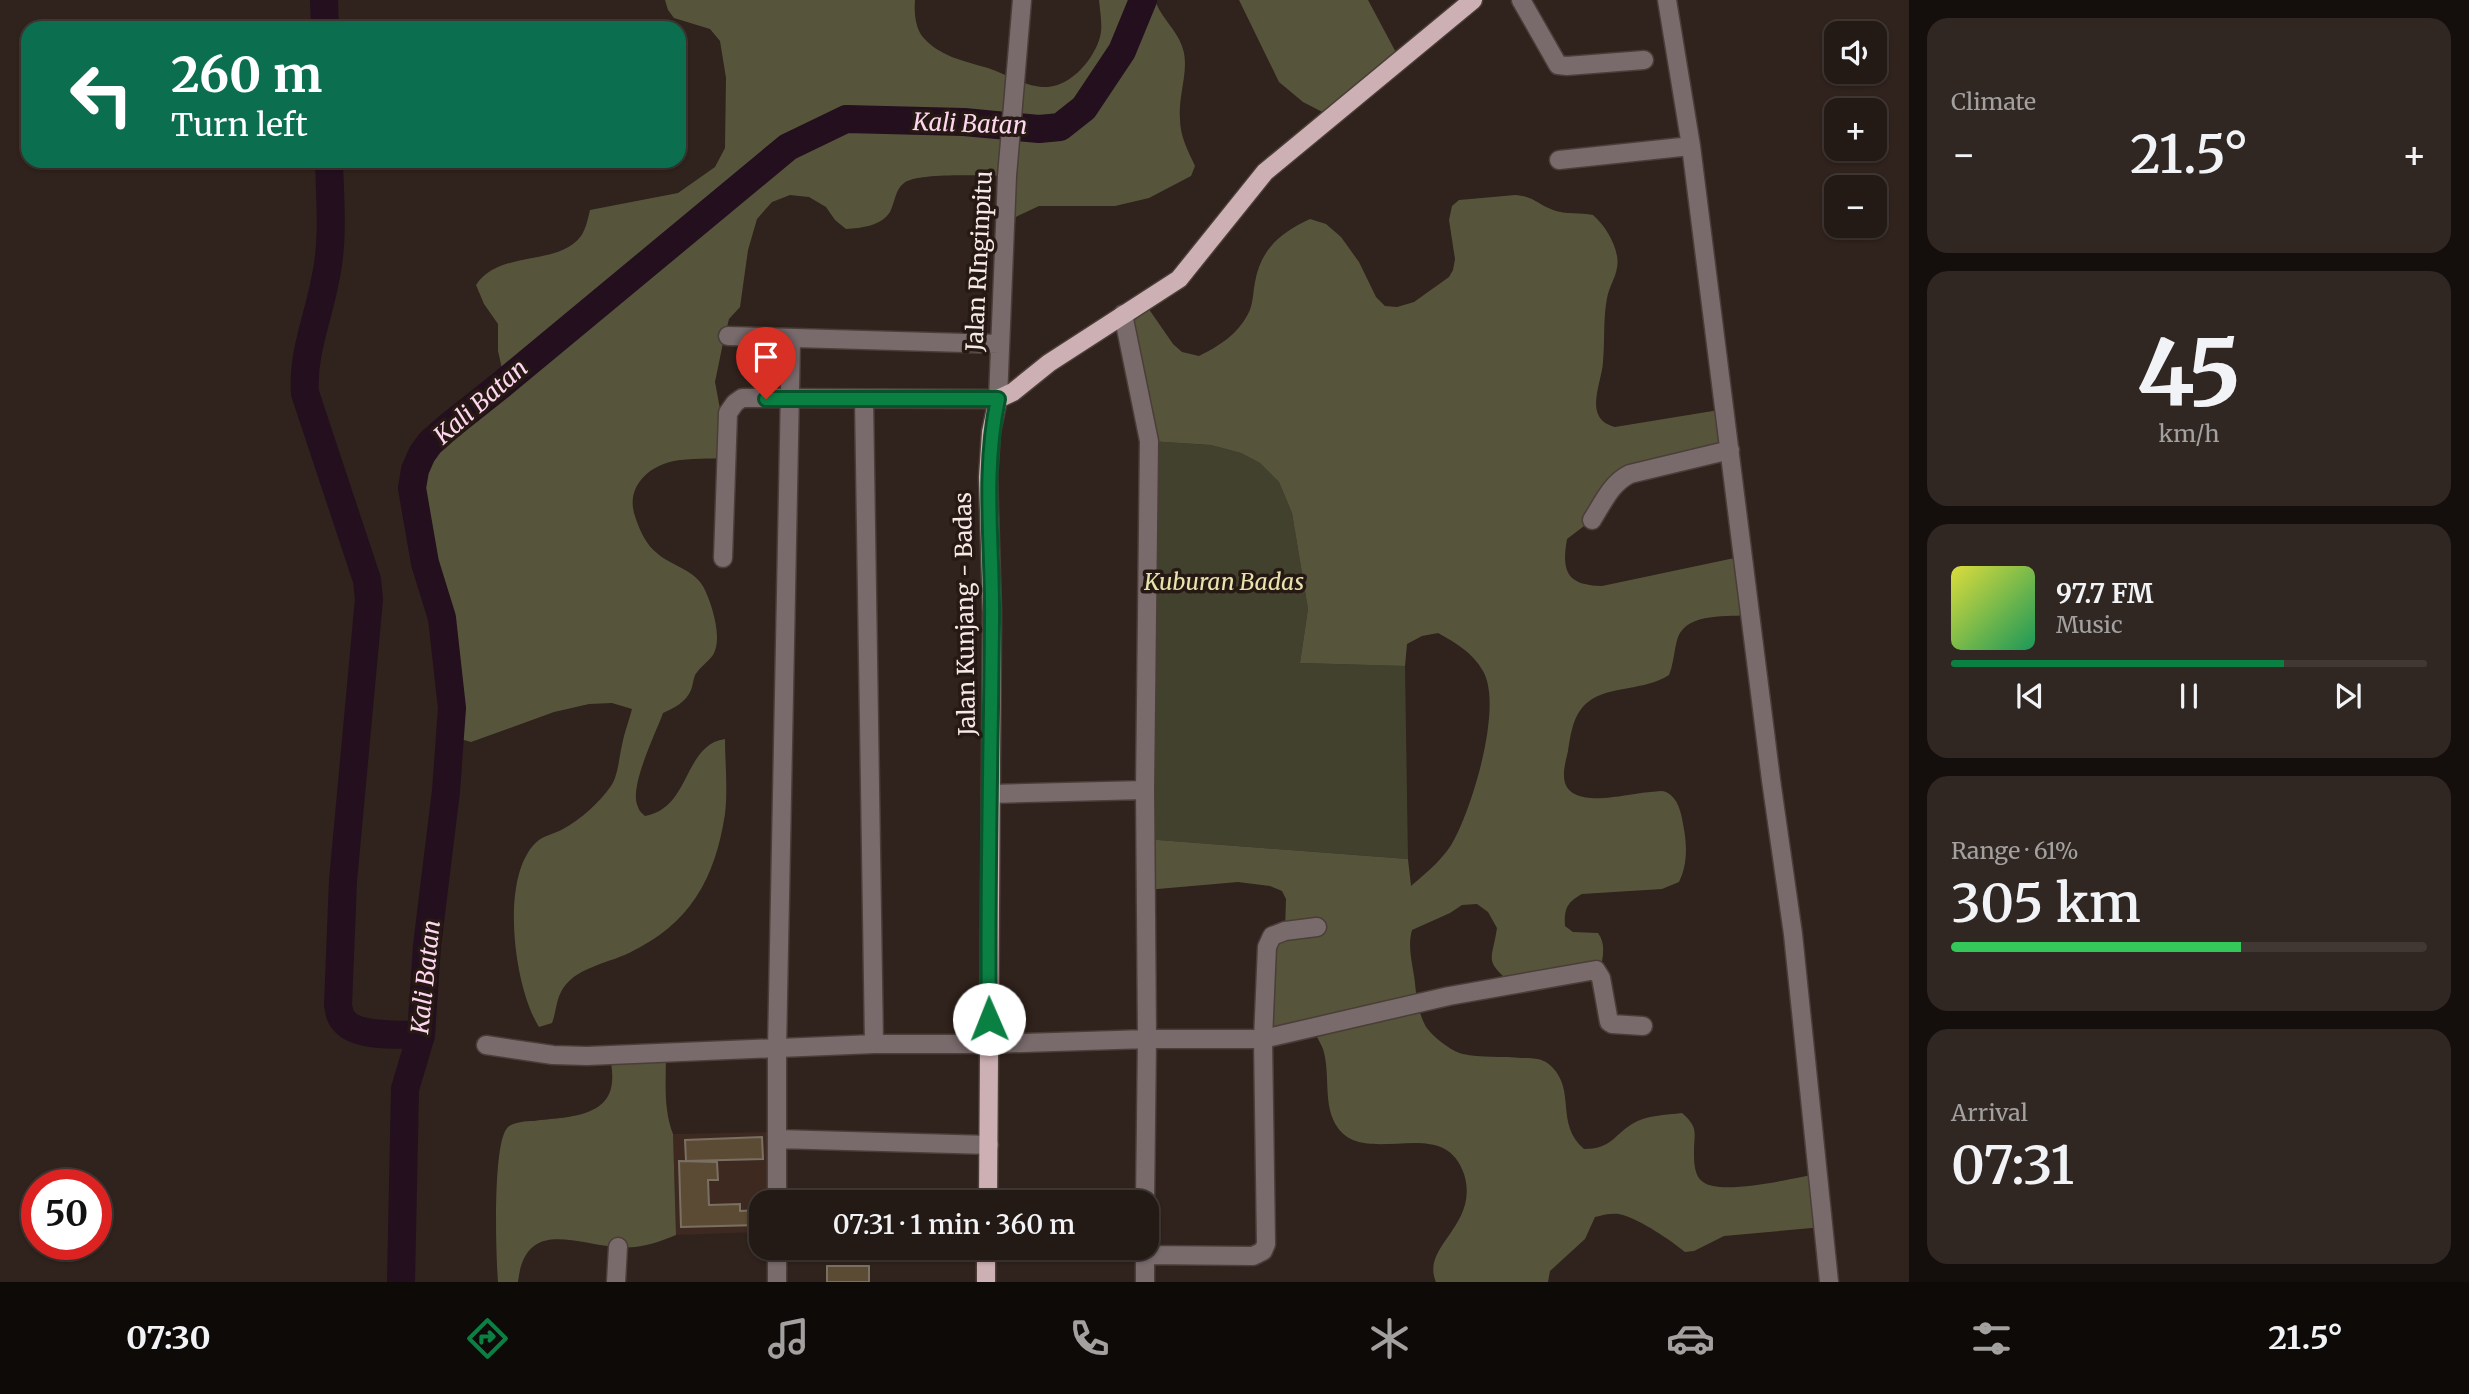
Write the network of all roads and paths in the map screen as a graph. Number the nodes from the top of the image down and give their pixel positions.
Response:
1 (1021, 0) edge
2 (1473, 0) edge
3 (1521, 0) edge
4 (1667, 0) edge
5 (1644, 60) dead end
6 (1691, 146) junction
7 (1559, 160) dead end
8 (1123, 314) junction
9 (728, 336) dead end
10 (791, 339) junction
11 (999, 344) junction
12 (789, 399) junction
13 (864, 399) junction
14 (998, 399) junction
15 (1730, 450) junction
16 (1591, 520) dead end
17 (723, 558) dead end
18 (1145, 790) junction
19 (990, 794) junction
20 (1317, 927) dead end
21 (1643, 1026) dead end
22 (1147, 1039) junction
23 (1263, 1040) junction
24 (874, 1044) junction
25 (990, 1044) junction
26 (486, 1045) dead end
27 (777, 1049) junction
28 (777, 1139) junction
29 (989, 1145) junction
30 (777, 1190) edge
31 (988, 1190) edge
32 (1145, 1190) edge
33 (618, 1247) dead end
34 (1159, 1252) edge
35 (777, 1260) edge
36 (986, 1260) edge
37 (1145, 1260) edge
38 (616, 1282) edge
39 (777, 1282) edge
40 (986, 1282) edge
41 (1145, 1282) edge
42 (1829, 1282) edge

1 - 11 street, Jalan RInginpitu
2 - 8 main road
3 - 5 street
4 - 6 street
6 - 7 street
6 - 15 street
8 - 14 main road
8 - 18 street
9 - 10 street
10 - 11 street
10 - 12 street
11 - 14 street, Jalan RInginpitu
12 - 13 street
12 - 17 street
12 - 27 street
13 - 14 street
13 - 24 street
14 - 19 main road, Jalan Kunjang - Badas
15 - 16 street
15 - 42 street
18 - 19 street
18 - 22 street
19 - 25 main road, Jalan Kunjang - Badas
20 - 23 street
21 - 23 street
22 - 23 street
22 - 25 street
22 - 32 street
23 - 34 street
24 - 25 street
24 - 27 street
25 - 29 main road, Jalan Kunjang - Badas
26 - 27 street
27 - 28 street
28 - 29 street
28 - 30 street
29 - 31 main road, Jalan Kunjang - Badas
33 - 38 street
35 - 39 street
36 - 40 main road
37 - 41 street

